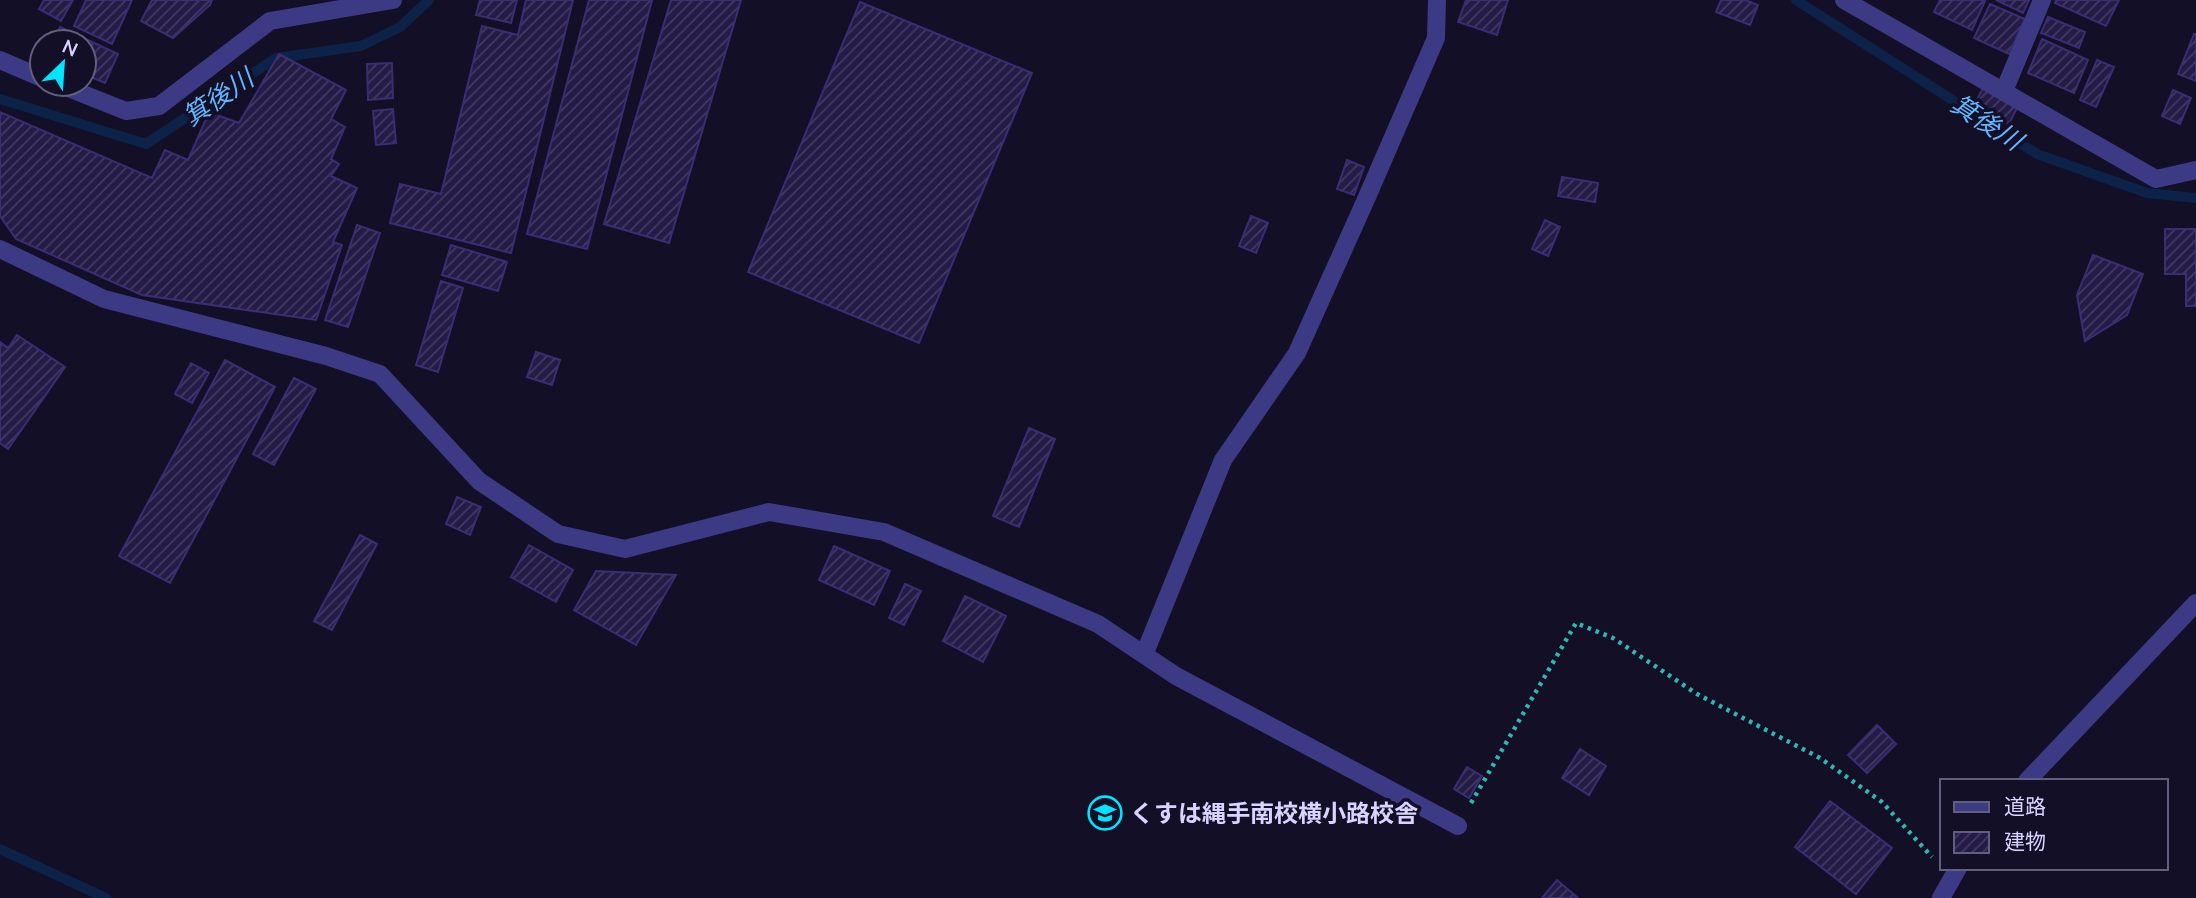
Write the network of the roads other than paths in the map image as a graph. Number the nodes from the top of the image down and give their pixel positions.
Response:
1 (393, 0) edge
2 (1437, 0) edge
3 (1844, 0) edge
4 (2042, 0) edge
5 (0, 60) edge
6 (28, 72) edge
7 (2004, 91) junction
8 (93, 98) edge
9 (2196, 170) edge
10 (0, 249) edge
11 (2196, 603) edge
12 (1144, 655) junction
13 (2029, 779) edge
14 (1458, 826) road end
15 (1957, 870) edge
16 (1941, 898) edge

1 - 8 street
2 - 12 street
3 - 7 street
4 - 7 street
5 - 6 street
7 - 9 street
10 - 12 street
11 - 13 street
12 - 14 street
15 - 16 street

